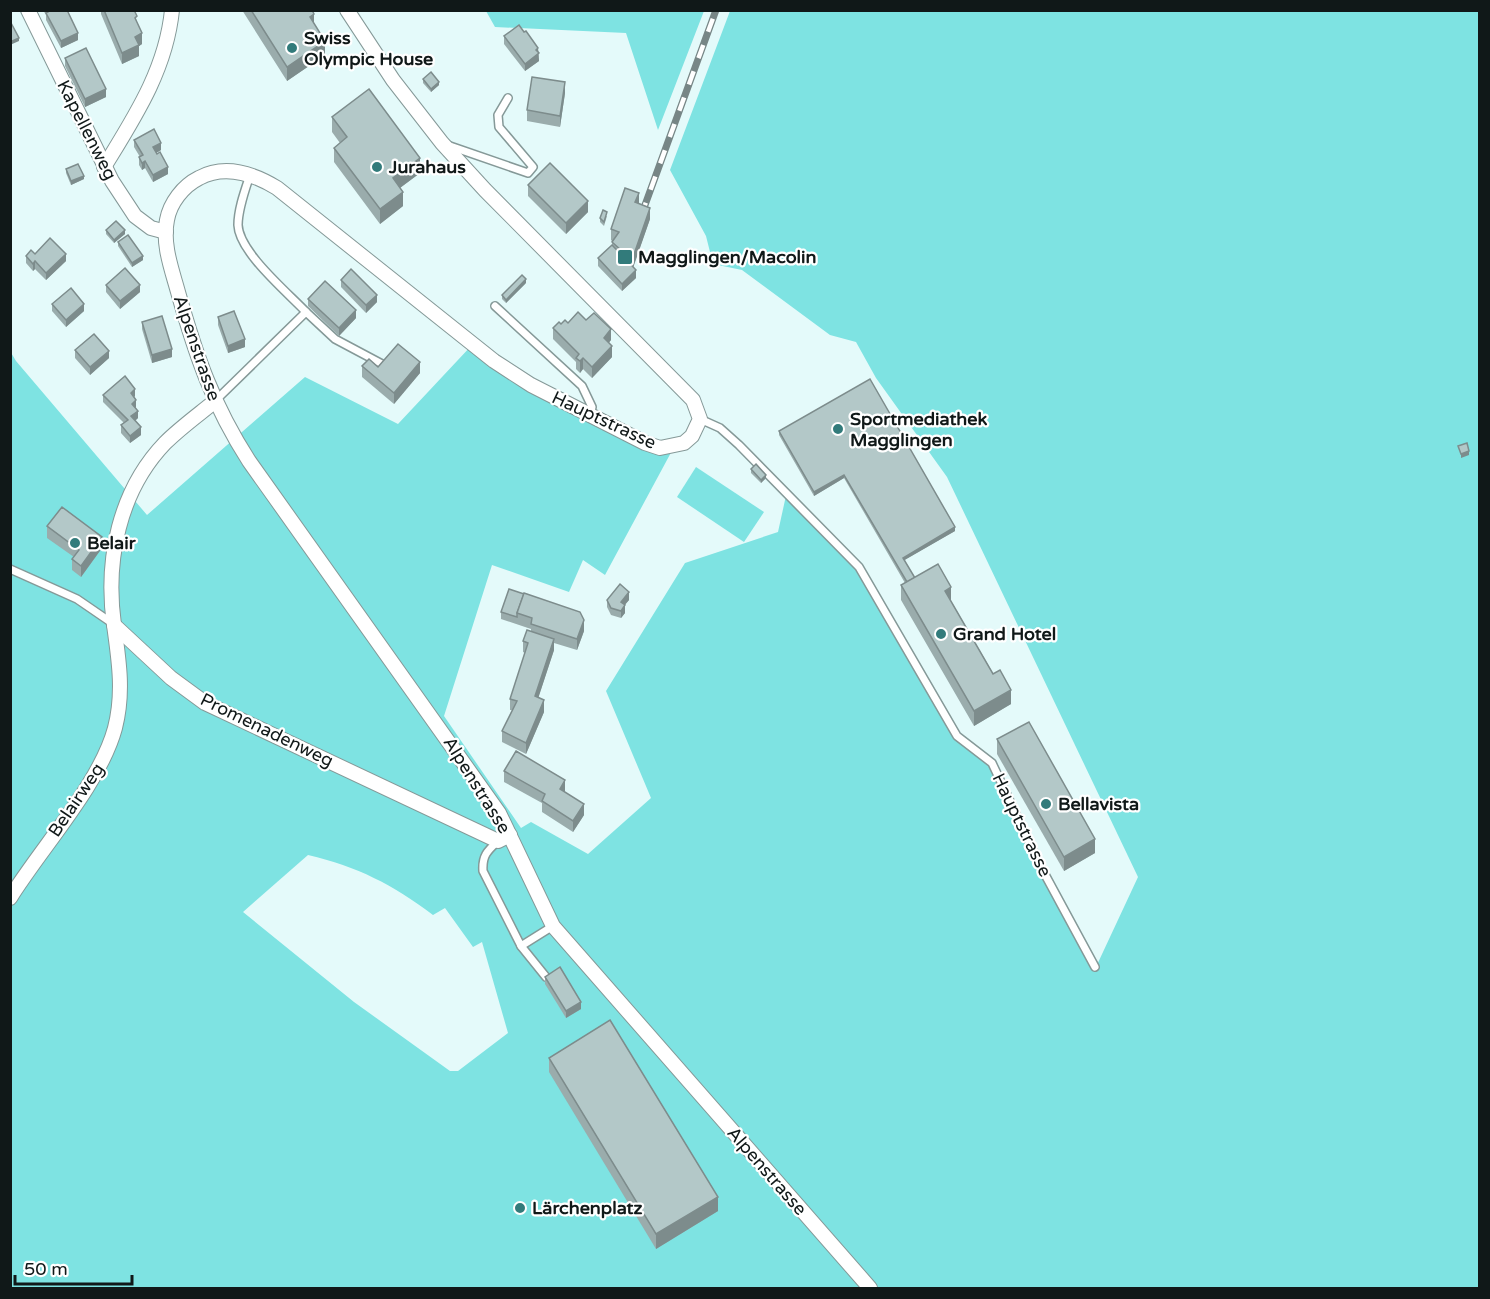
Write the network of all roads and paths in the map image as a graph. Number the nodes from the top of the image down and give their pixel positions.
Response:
1 (28, 10) edge
2 (172, 10) edge
3 (347, 10) edge
4 (508, 98) dead end
5 (442, 143) junction
6 (104, 167) junction
7 (250, 175) junction
8 (166, 232) junction
9 (495, 306) dead end
10 (306, 312) junction
11 (382, 364) edge
12 (214, 402) junction
13 (590, 416) junction
14 (700, 419) junction
15 (10, 569) edge
16 (114, 625) junction
17 (138, 647) junction
18 (120, 656) junction
19 (504, 838) junction
20 (10, 898) edge
21 (553, 926) junction
22 (521, 946) junction
23 (1095, 968) dead end
24 (546, 977) edge
25 (870, 1288) edge

1 - 6 street, Kapellenweg
2 - 6 street
3 - 5 street
4 - 5 lane
5 - 14 street
6 - 8 street, Kapellenweg
7 - 8 street, Hauptstrasse
7 - 10 lane
7 - 13 street, Hauptstrasse
8 - 12 street, Alpenstrasse
9 - 13 lane
10 - 11 lane
10 - 12 lane
12 - 16 street, Belairweg
12 - 19 street, Alpenstrasse
13 - 14 street, Hauptstrasse
14 - 23 lane, Hauptstrasse
15 - 16 lane, Promenadenweg
16 - 17 street, Promenadenweg
16 - 18 street, Belairweg
17 - 18 street
17 - 19 street, Promenadenweg
18 - 20 street, Belairweg
19 - 21 street, Alpenstrasse
19 - 22 lane
21 - 22 lane
21 - 25 street, Alpenstrasse
22 - 24 lane

